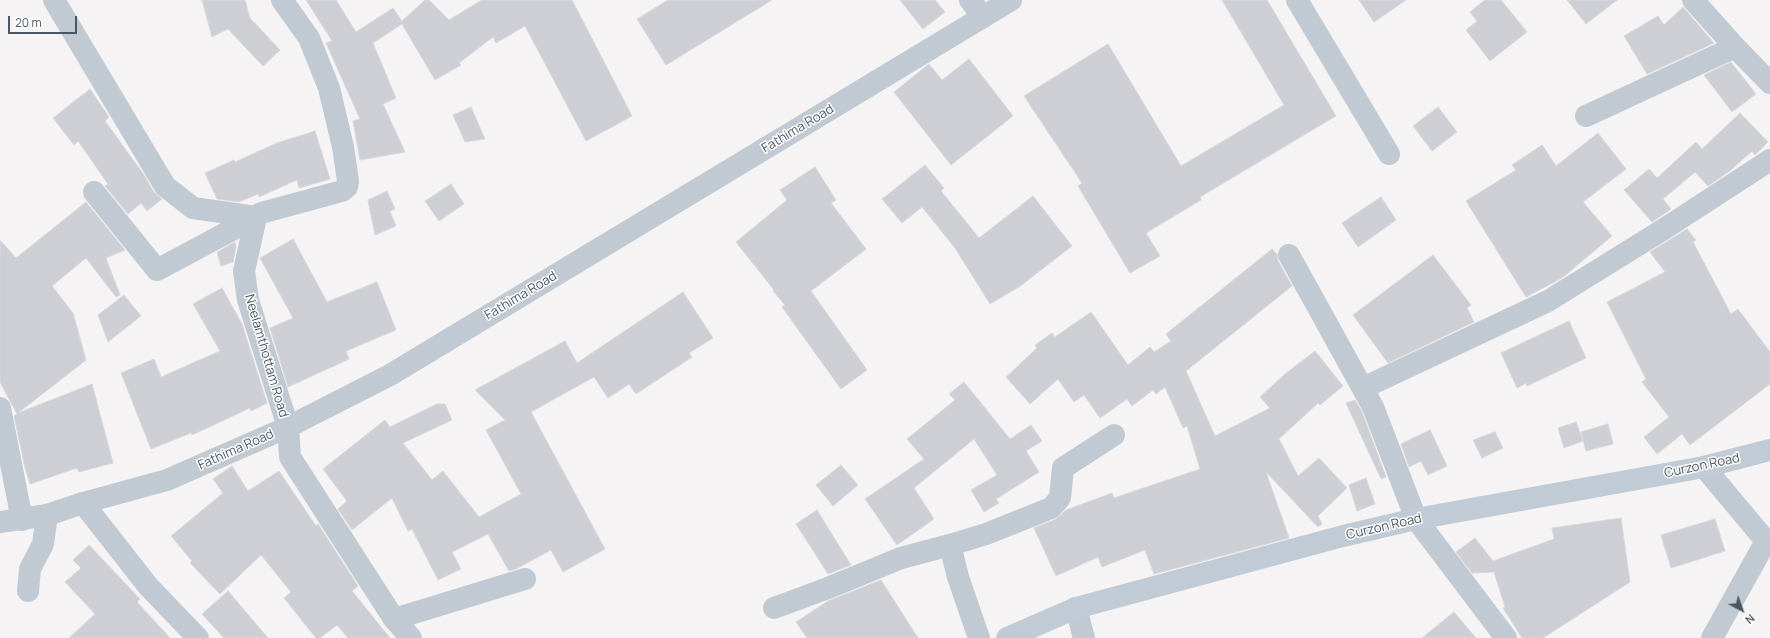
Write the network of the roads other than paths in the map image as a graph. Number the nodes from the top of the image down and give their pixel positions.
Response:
1 (54, 0) edge
2 (282, 0) edge
3 (970, 0) edge
4 (1011, 0) edge
5 (1297, 0) edge
6 (1693, 0) edge
7 (983, 18) junction
8 (1735, 47) junction
9 (1770, 82) edge
10 (1586, 116) dead end
11 (1390, 154) dead end
12 (1770, 160) edge
13 (94, 192) dead end
14 (256, 217) junction
15 (1289, 255) dead end
16 (1363, 388) junction
17 (0, 408) edge
18 (288, 427) junction
19 (1114, 435) dead end
20 (1770, 450) edge
21 (1704, 467) junction
22 (83, 503) junction
23 (47, 515) junction
24 (1416, 519) junction
25 (22, 520) junction
26 (0, 522) edge
27 (1768, 543) edge
28 (950, 545) junction
29 (525, 579) dead end
30 (28, 591) dead end
31 (774, 608) dead end
32 (1076, 608) junction
33 (394, 618) junction
34 (198, 638) edge
35 (412, 638) edge
36 (979, 638) edge
37 (1006, 638) edge
38 (1084, 638) edge
39 (1506, 638) edge
40 (1712, 638) edge

1 - 14 street
2 - 14 street
3 - 7 street
4 - 7 street, Fathima Road
5 - 11 street
6 - 8 street
7 - 18 street, Fathima Road
8 - 9 street
8 - 10 street
12 - 16 street
13 - 14 street
14 - 18 street, Neelamthottam Road
15 - 16 street
16 - 24 street
17 - 25 street
18 - 22 street, Fathima Road
18 - 33 street, Neelamthottam Road
19 - 28 street
20 - 21 main road, Curzon Road
21 - 24 main road, Curzon Road
21 - 27 street
22 - 23 street, Fathima Road
22 - 34 street
23 - 25 street, Fathima Road
23 - 30 street
24 - 32 main road, Curzon Road
24 - 39 street
25 - 26 street, Fathima Road
27 - 40 street
28 - 31 street
28 - 36 street
29 - 33 street
32 - 37 main road, Curzon Road
32 - 38 street
33 - 35 street, Neelamthottam Road

